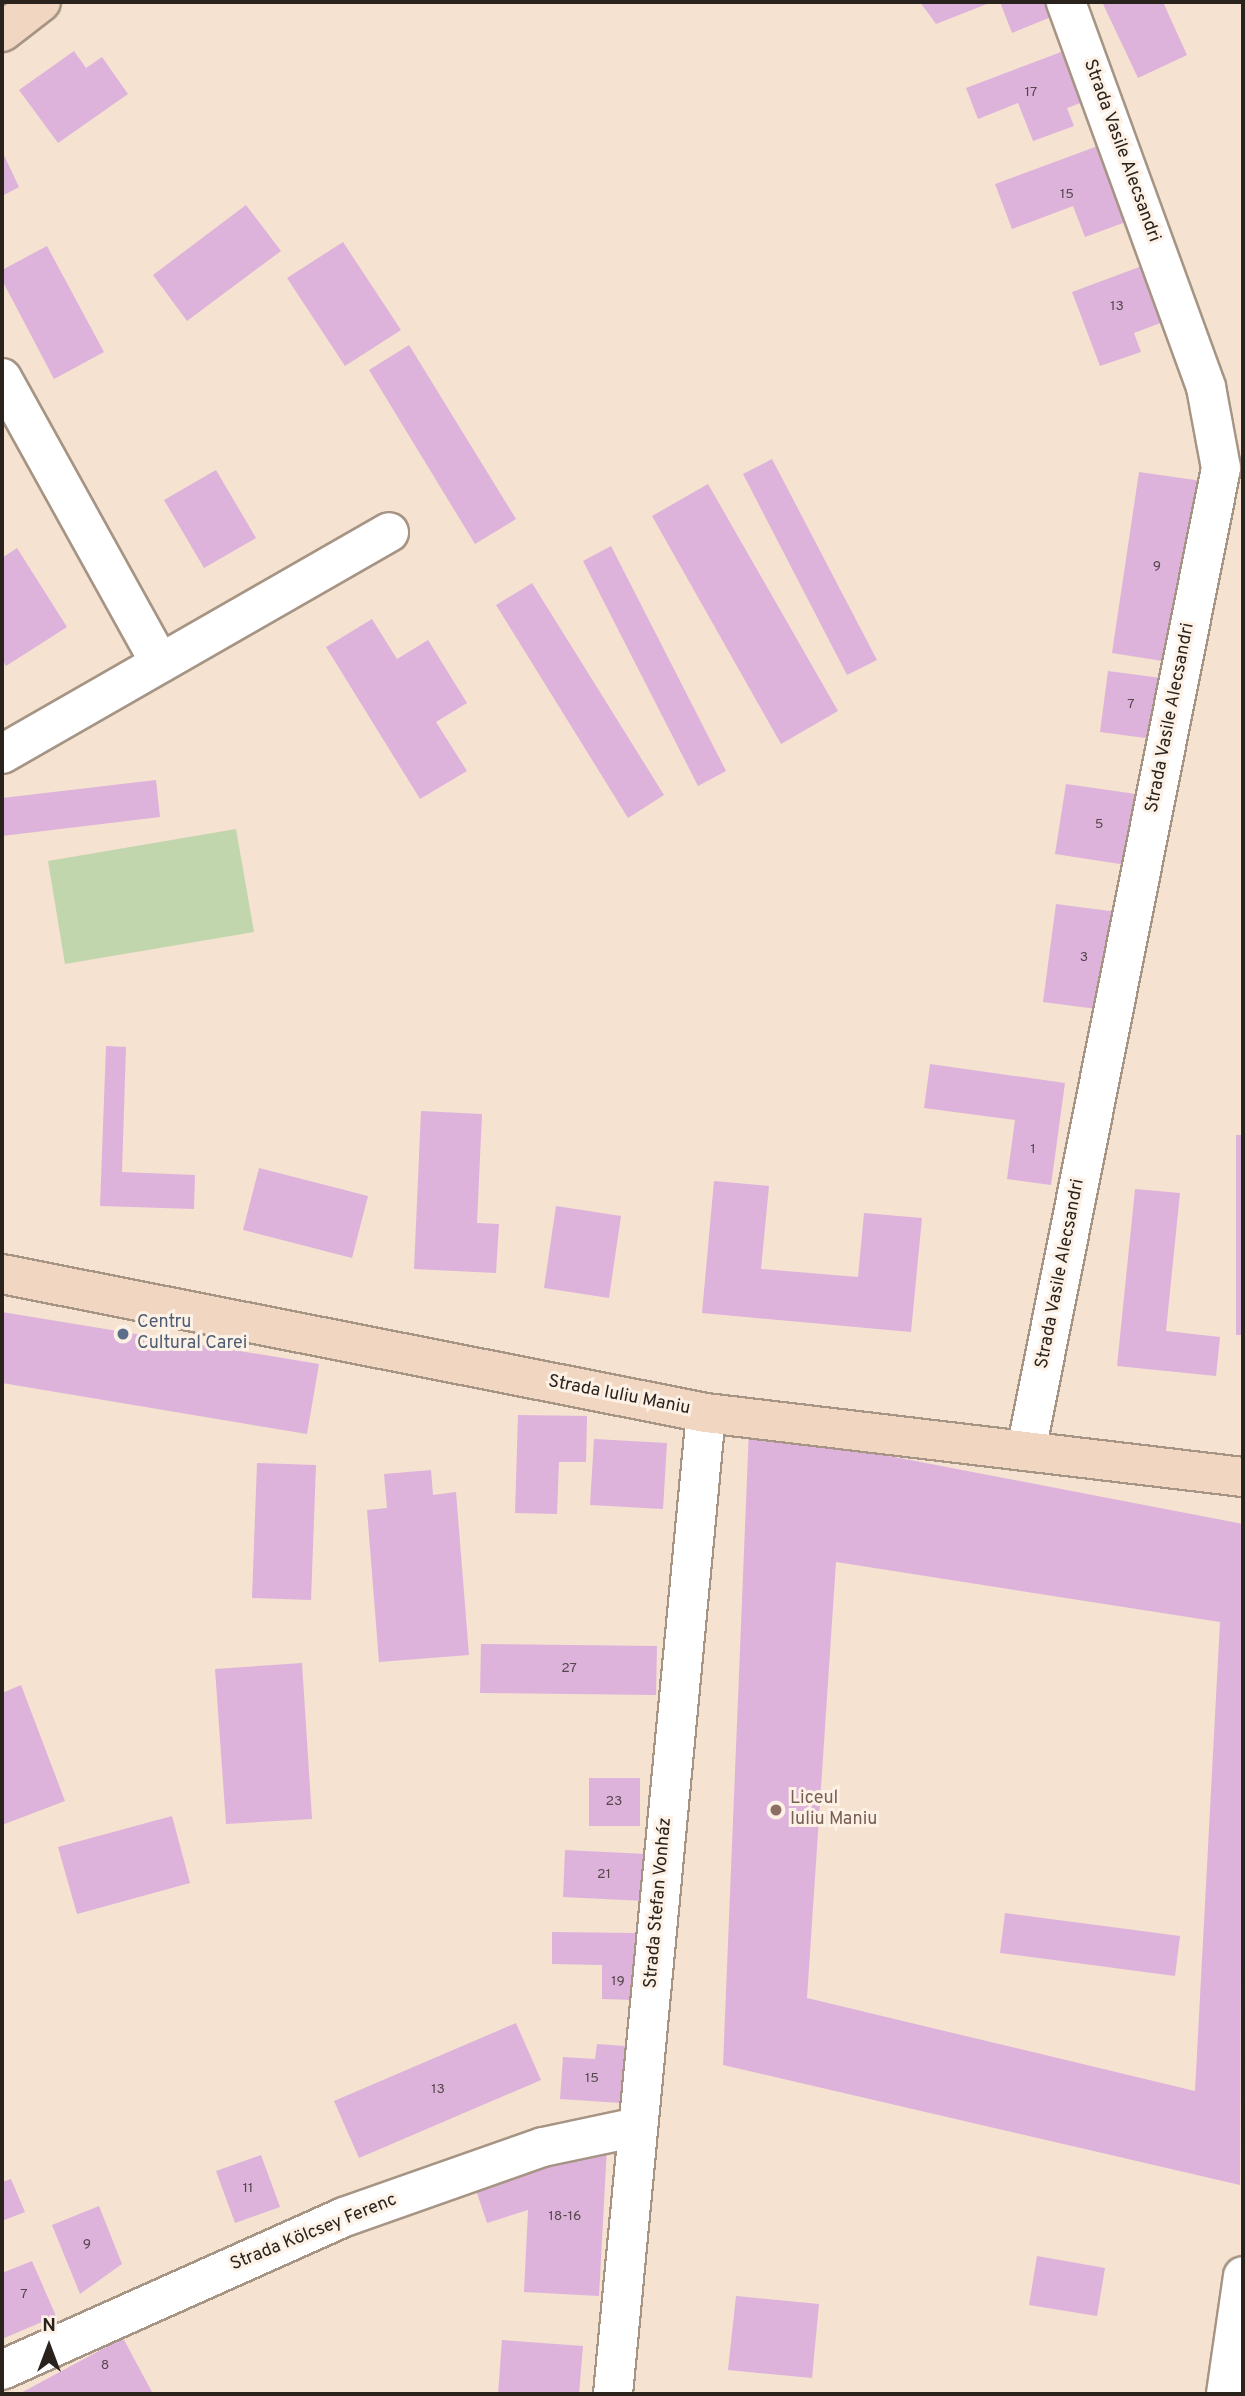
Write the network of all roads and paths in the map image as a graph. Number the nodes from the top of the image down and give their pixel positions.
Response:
1 (41, 2) edge
2 (1066, 2) edge
3 (2, 32) edge
4 (2, 377) edge
5 (389, 532) dead end
6 (160, 663) junction
7 (5, 744) edge
8 (2, 1274) edge
9 (706, 1413) junction
10 (1026, 1451) junction
11 (1243, 1477) edge
12 (637, 2127) junction
13 (1243, 2276) edge
14 (2, 2370) edge
15 (613, 2394) edge
16 (1226, 2394) edge

1 - 3 street
2 - 10 street, Strada Vasile Alecsandri
4 - 6 street
5 - 6 street
6 - 7 street
8 - 9 street, Strada Iuliu Maniu
9 - 10 street, Strada Iuliu Maniu
9 - 12 street, Strada Stefan Vonház
10 - 11 street, Strada Iuliu Maniu
12 - 14 street, Strada Kölcsey Ferenc
12 - 15 street, Strada Stefan Vonház
13 - 16 street

